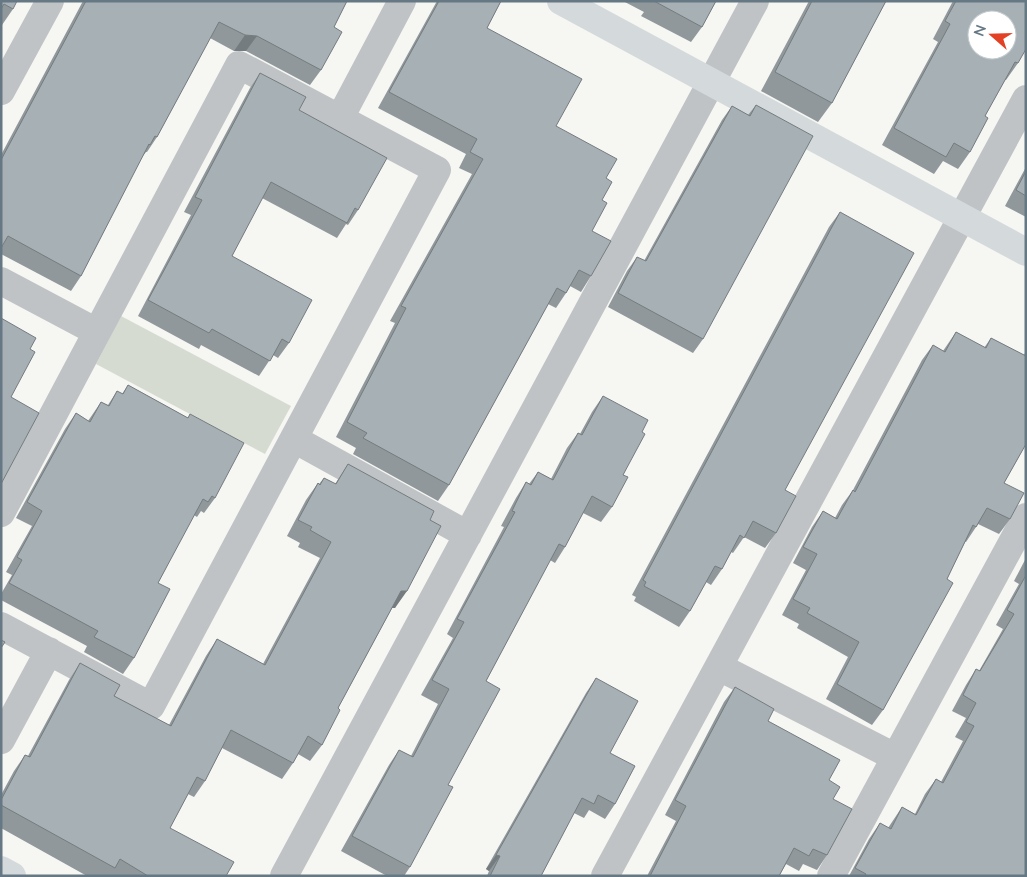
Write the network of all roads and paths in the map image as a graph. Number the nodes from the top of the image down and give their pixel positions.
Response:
1 (50, 1) edge
2 (402, 1) edge
3 (561, 1) edge
4 (755, 1) edge
5 (711, 82) junction
6 (1, 91) edge
7 (1026, 98) edge
8 (340, 118) junction
9 (962, 218) junction
10 (1026, 252) edge
11 (1, 281) edge
12 (97, 332) junction
13 (294, 439) junction
14 (1, 513) edge
15 (1026, 516) edge
16 (468, 535) junction
17 (1, 626) edge
18 (49, 651) junction
19 (719, 667) junction
20 (1, 740) edge
21 (895, 757) junction
22 (284, 876) edge
23 (605, 876) edge
24 (831, 876) edge

1 - 6 street
2 - 8 street
3 - 5 street
4 - 5 street
5 - 9 street
5 - 16 street
7 - 9 street
8 - 12 street
8 - 13 street
9 - 10 street
9 - 19 street
11 - 12 street
12 - 14 street
13 - 16 street
13 - 18 street
15 - 21 street
16 - 22 street
17 - 18 street
18 - 20 street
19 - 21 street
19 - 23 street
21 - 24 street

